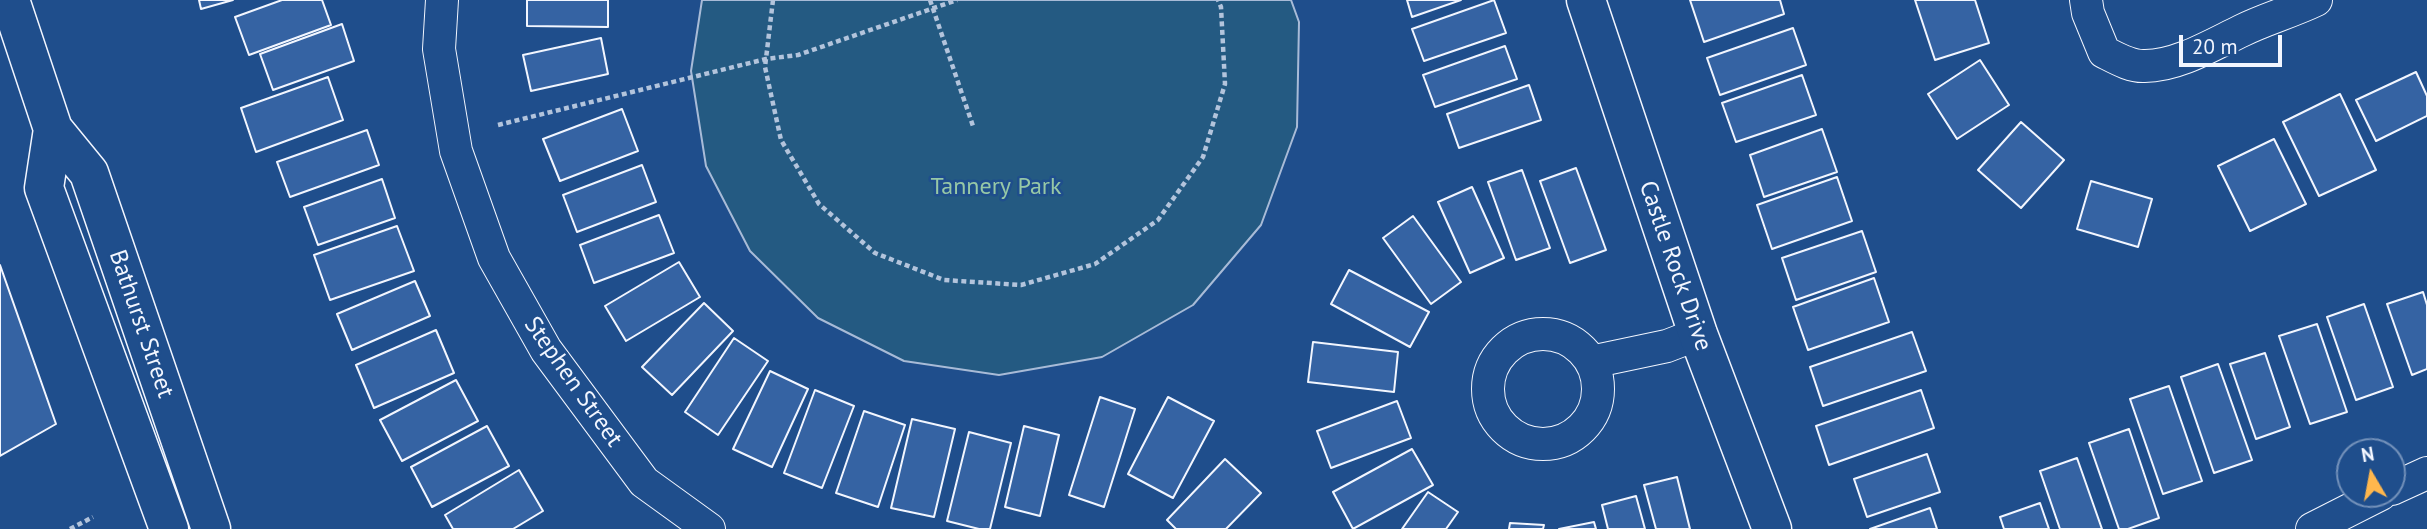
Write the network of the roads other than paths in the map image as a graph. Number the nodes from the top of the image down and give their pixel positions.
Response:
1 (10, 0) edge
2 (442, 0) edge
3 (1586, 0) edge
4 (2086, 0) edge
5 (2316, 0) edge
6 (52, 129) junction
7 (1698, 334) junction
8 (1591, 362) dead end
9 (2427, 472) edge
10 (2406, 482) edge
11 (2353, 508) edge
12 (169, 529) edge
13 (211, 529) edge
14 (709, 529) edge
15 (1772, 529) edge
16 (2312, 529) edge

1 - 6 main road, Bathurst Street
2 - 14 street, Stephen Street
3 - 7 main road, Castle Rock Drive
4 - 5 street
6 - 12 main road, Bathurst Street
6 - 13 main road, Bathurst Street
7 - 8 street
7 - 15 main road, Castle Rock Drive
9 - 10 street
11 - 16 street

